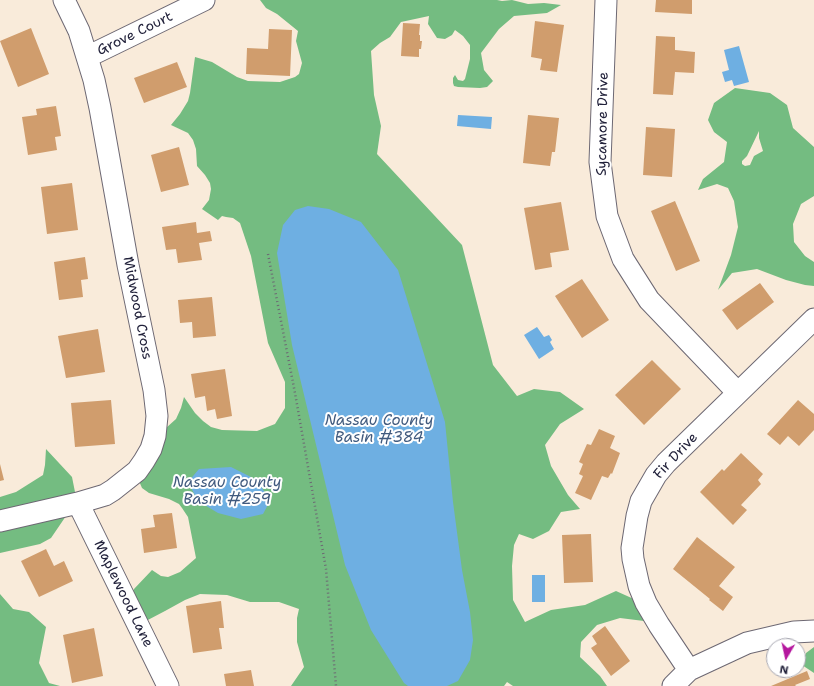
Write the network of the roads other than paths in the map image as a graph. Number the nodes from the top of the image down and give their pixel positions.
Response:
1 (64, 0) edge
2 (204, 0) edge
3 (606, 0) edge
4 (87, 57) junction
5 (814, 319) edge
6 (738, 393) junction
7 (78, 503) junction
8 (0, 521) edge
9 (814, 631) edge
10 (689, 670) junction
11 (168, 686) edge
12 (672, 686) edge

1 - 4 street, Midwood Cross
2 - 4 street, Grove Court
3 - 6 street, Sycamore Drive
4 - 7 street, Midwood Cross
5 - 6 street, Fir Drive
6 - 10 street, Fir Drive
7 - 8 street, Midwood Cross
7 - 11 street, Maplewood Lane
9 - 10 street
10 - 12 street

